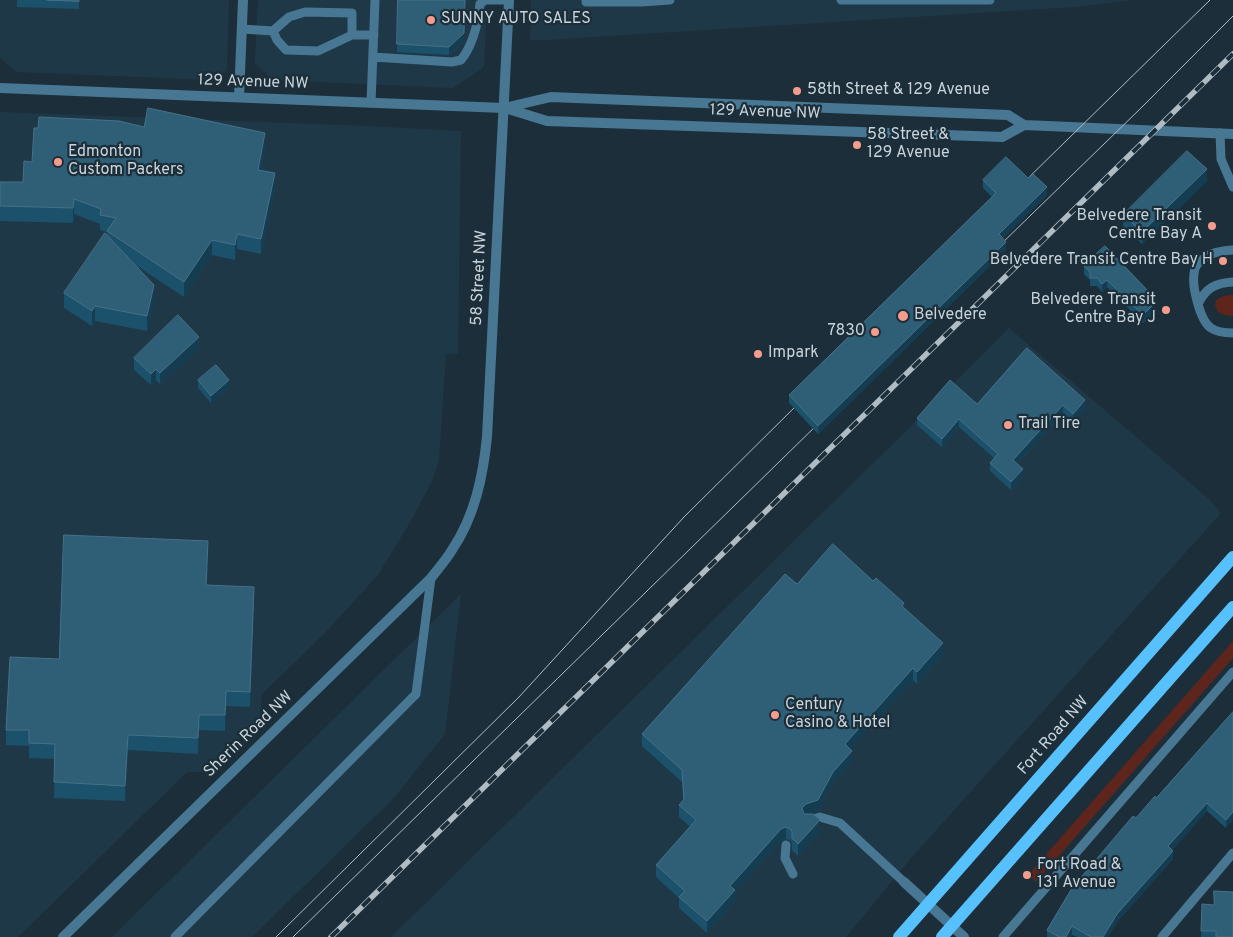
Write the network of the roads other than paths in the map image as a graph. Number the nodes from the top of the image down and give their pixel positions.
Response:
1 (243, 0) edge
2 (375, 0) edge
3 (507, 0) edge
4 (586, 0) edge
5 (670, 0) edge
6 (841, 0) edge
7 (990, 0) edge
8 (634, 1) edge
9 (242, 29) junction
10 (273, 31) junction
11 (352, 35) junction
12 (374, 35) junction
13 (373, 57) junction
14 (0, 88) edge
15 (239, 98) junction
16 (371, 103) junction
17 (504, 108) junction
18 (1024, 126) junction
19 (1220, 133) junction
20 (1233, 134) edge
21 (1233, 186) edge
22 (1233, 250) edge
23 (1233, 282) edge
24 (1198, 304) junction
25 (1233, 333) edge
26 (452, 551) joint
27 (1233, 557) edge
28 (431, 578) junction
29 (1233, 607) edge
30 (1233, 672) edge
31 (808, 821) edge
32 (786, 845) dead end
33 (1233, 853) edge
34 (1223, 864) junction
35 (1233, 864) edge
36 (794, 874) dead end
37 (904, 882) joint
38 (928, 904) junction
39 (952, 926) junction
40 (63, 937) edge
41 (175, 937) edge
42 (899, 937) edge
43 (942, 937) edge
44 (964, 937) edge
45 (1002, 937) edge
46 (1162, 937) edge

1 - 9 street
2 - 12 lane
3 - 13 lane
3 - 17 street, 58 Street NW
4 - 8 lane
5 - 8 lane
6 - 7 lane
9 - 10 lane
9 - 15 street
10 - 11 lane
10 - 11 lane
11 - 12 lane
12 - 13 lane
13 - 16 lane
14 - 15 street, 129 Avenue NW
15 - 16 street, 129 Avenue NW
16 - 17 street, 129 Avenue NW
17 - 18 street, 129 Avenue NW
17 - 18 street, 129 Avenue NW
17 - 26 street, 58 Street NW
18 - 19 street, 129 Avenue NW
19 - 20 street, 129 Avenue NW
19 - 21 lane
22 - 24 lane
23 - 24 lane
24 - 25 lane
26 - 28 street, Sherin Road NW
27 - 38 main road, Fort Road NW
28 - 40 street, Sherin Road NW
28 - 41 lane
29 - 39 main road
30 - 45 lane
31 - 37 lane
32 - 36 lane
33 - 34 lane
34 - 35 lane
34 - 46 lane
37 - 38 street
38 - 39 street
38 - 42 main road, Fort Road NW
39 - 43 main road
39 - 44 street

